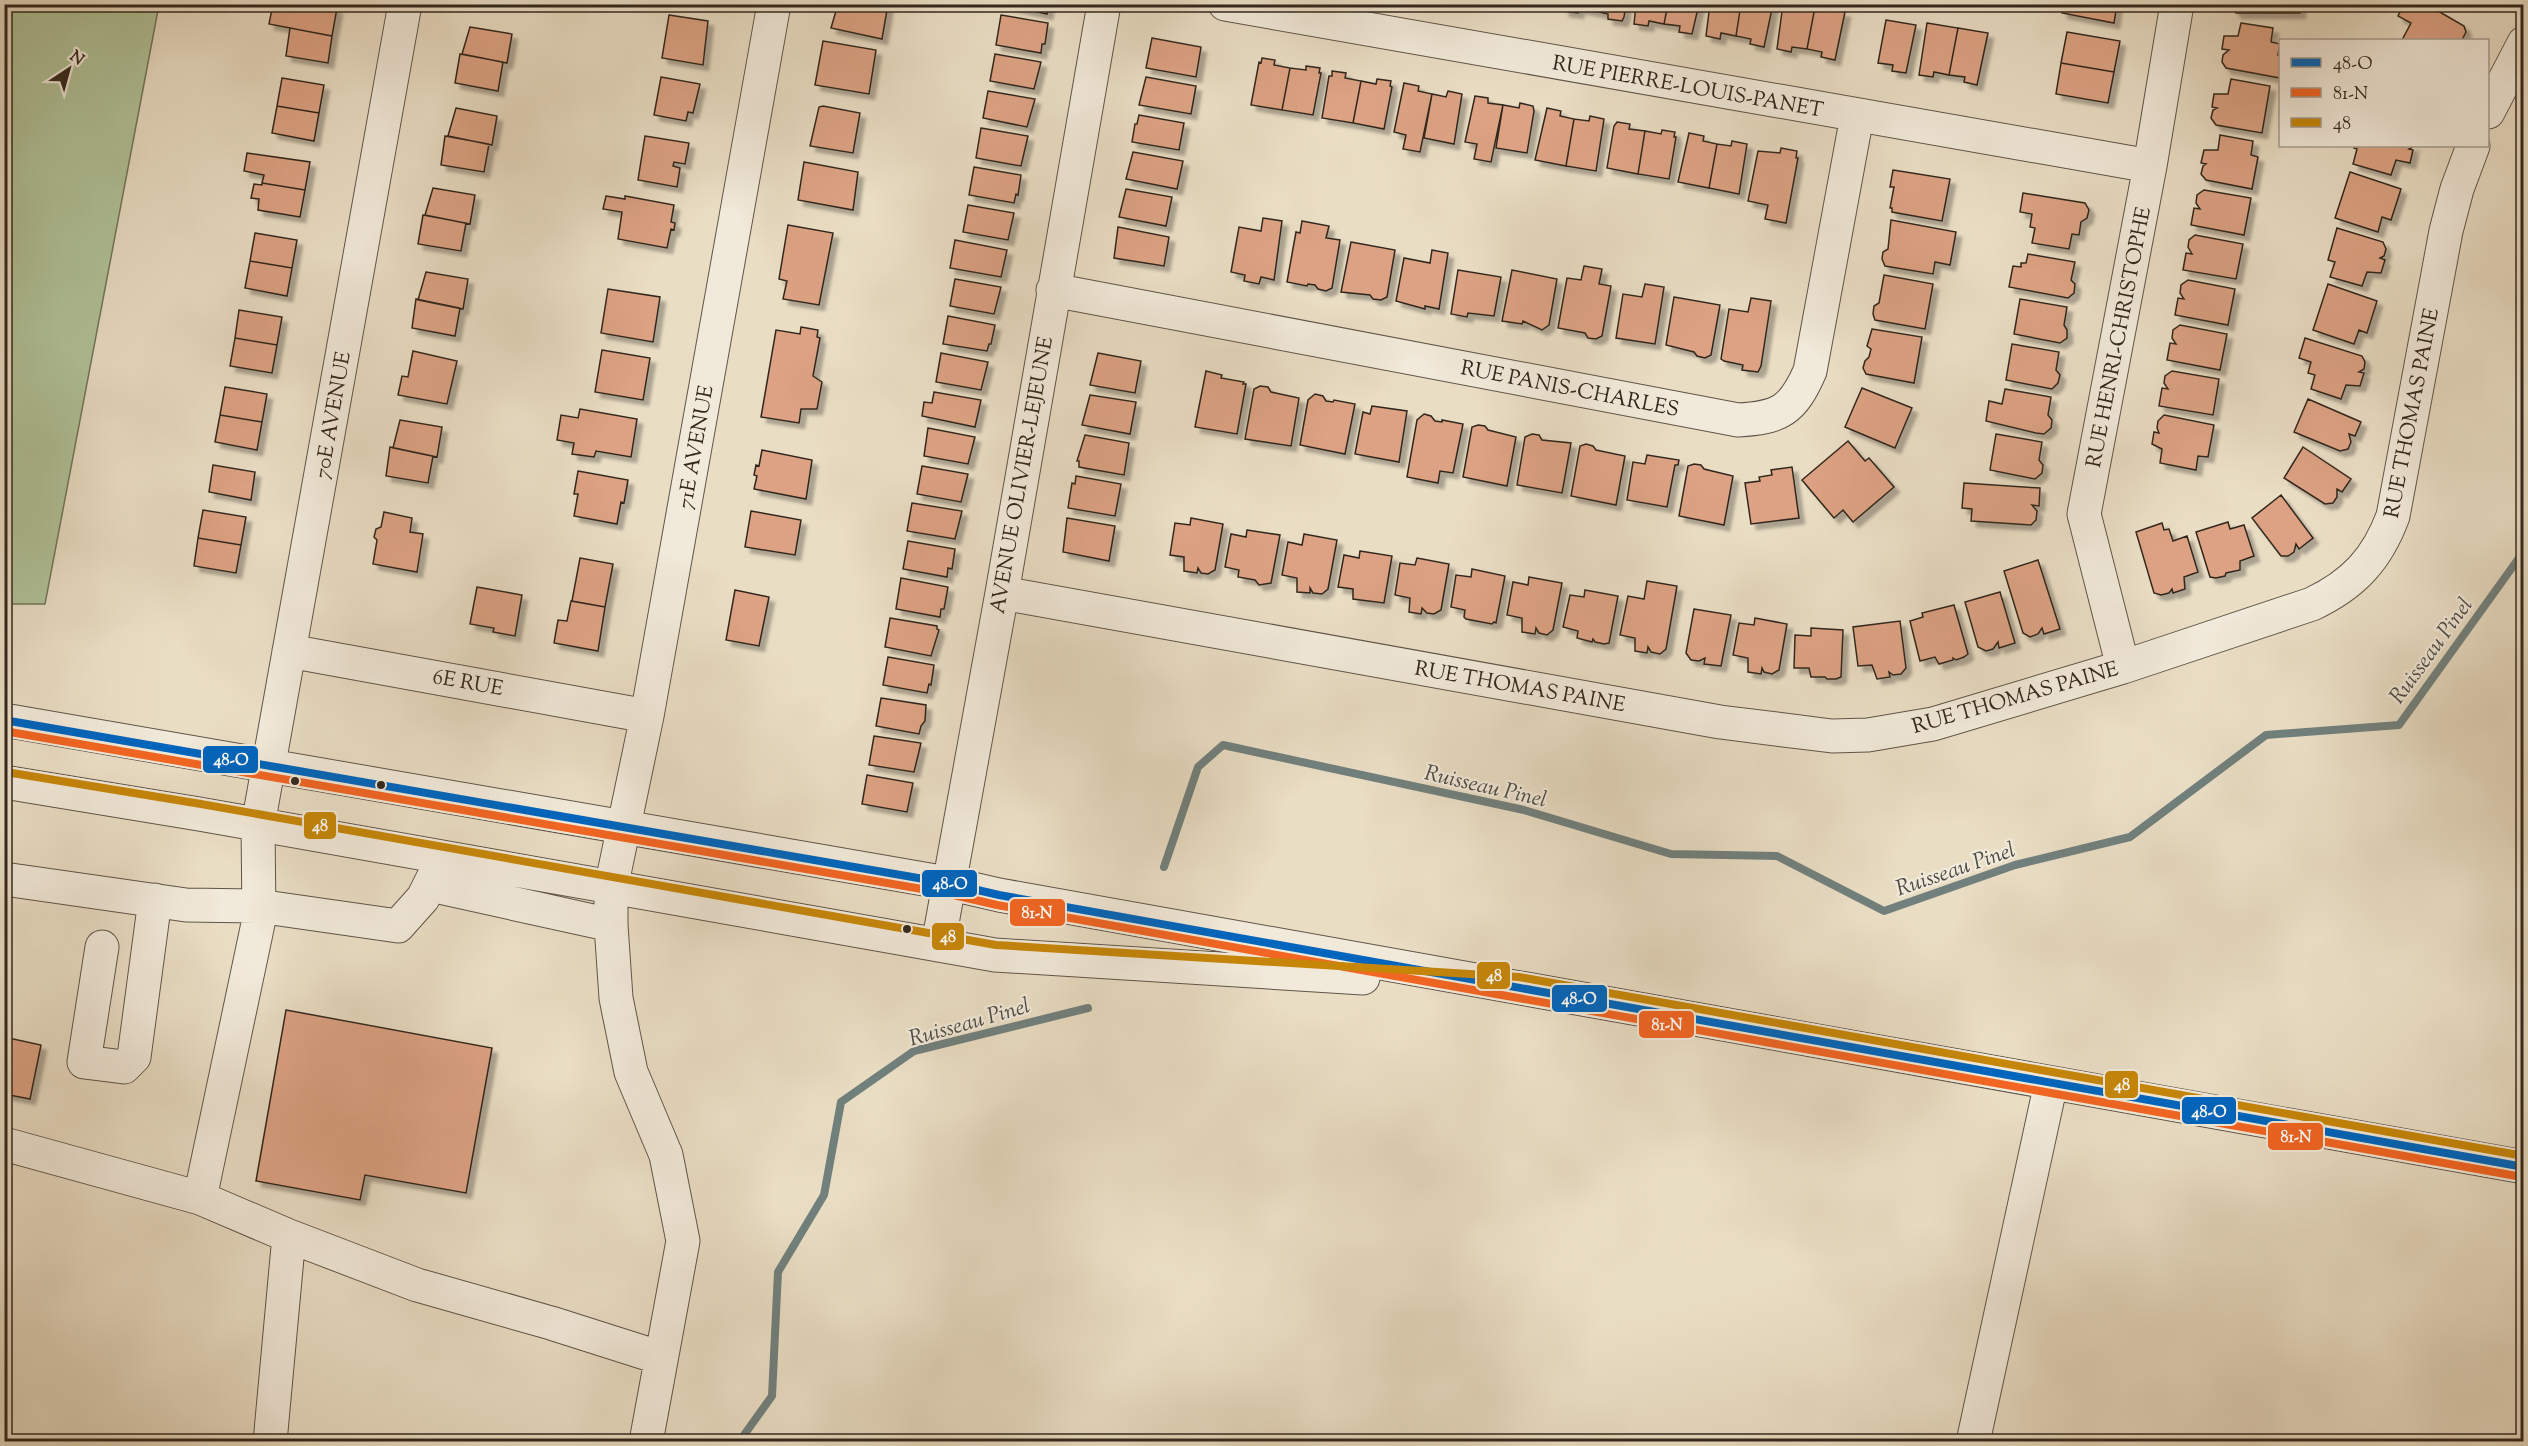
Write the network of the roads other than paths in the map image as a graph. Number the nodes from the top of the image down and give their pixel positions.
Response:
1 (405, 4) edge
2 (774, 4) edge
3 (1104, 4) edge
4 (1226, 4) edge
5 (2177, 4) edge
6 (2523, 44) edge
7 (2489, 108) edge
8 (1857, 116) junction
9 (2473, 147) edge
10 (2150, 166) junction
11 (1053, 290) junction
12 (1002, 593) junction
13 (289, 651) junction
14 (2123, 667) junction
15 (647, 716) junction
16 (4, 720) edge
17 (270, 766) junction
18 (4, 782) edge
19 (258, 825) junction
20 (623, 828) junction
21 (436, 871) junction
22 (4, 879) edge
23 (947, 883) junction
24 (611, 888) junction
25 (155, 900) junction
26 (258, 906) junction
27 (611, 925) junction
28 (938, 945) junction
29 (102, 947) dead end
30 (1517, 987) junction
31 (2051, 1083) junction
32 (4, 1144) edge
33 (2523, 1167) edge
34 (200, 1198) junction
35 (289, 1236) junction
36 (661, 1358) junction
37 (270, 1442) edge
38 (646, 1442) edge
39 (1973, 1442) edge

1 - 13 street, 70E AVENUE
2 - 15 street, 71E AVENUE
3 - 11 street, AVENUE OLIVIER-LEJEUNE
4 - 8 street, RUE PIERRE-LOUIS-PANET
5 - 10 street, RUE HENRI-CHRISTOPHE
6 - 7 street
8 - 10 street, RUE PIERRE-LOUIS-PANET
8 - 11 street, RUE PANIS-CHARLES
9 - 14 street, RUE THOMAS PAINE
10 - 14 street, RUE HENRI-CHRISTOPHE
11 - 12 street, AVENUE OLIVIER-LEJEUNE
12 - 14 street, RUE THOMAS PAINE
12 - 23 street, AVENUE OLIVIER-LEJEUNE
13 - 15 street, 6E RUE
13 - 17 street, 70E AVENUE
15 - 20 street, 71E AVENUE
16 - 17 street
17 - 19 street, 70E AVENUE
17 - 20 street
18 - 19 street
19 - 21 street
19 - 26 street, 70E AVENUE
20 - 23 street
20 - 24 street, 71E AVENUE
21 - 24 street
21 - 26 street
21 - 27 street
22 - 25 street
23 - 28 street, AVENUE OLIVIER-LEJEUNE
23 - 30 street
24 - 27 street, 71E AVENUE
24 - 28 street
25 - 26 street
25 - 29 street
26 - 34 street, 70E AVENUE
27 - 36 street, 71E AVENUE
28 - 30 street
30 - 31 street
31 - 33 street
31 - 39 street
32 - 34 street
34 - 35 street
35 - 36 street
35 - 37 street
36 - 38 street, 71E AVENUE

